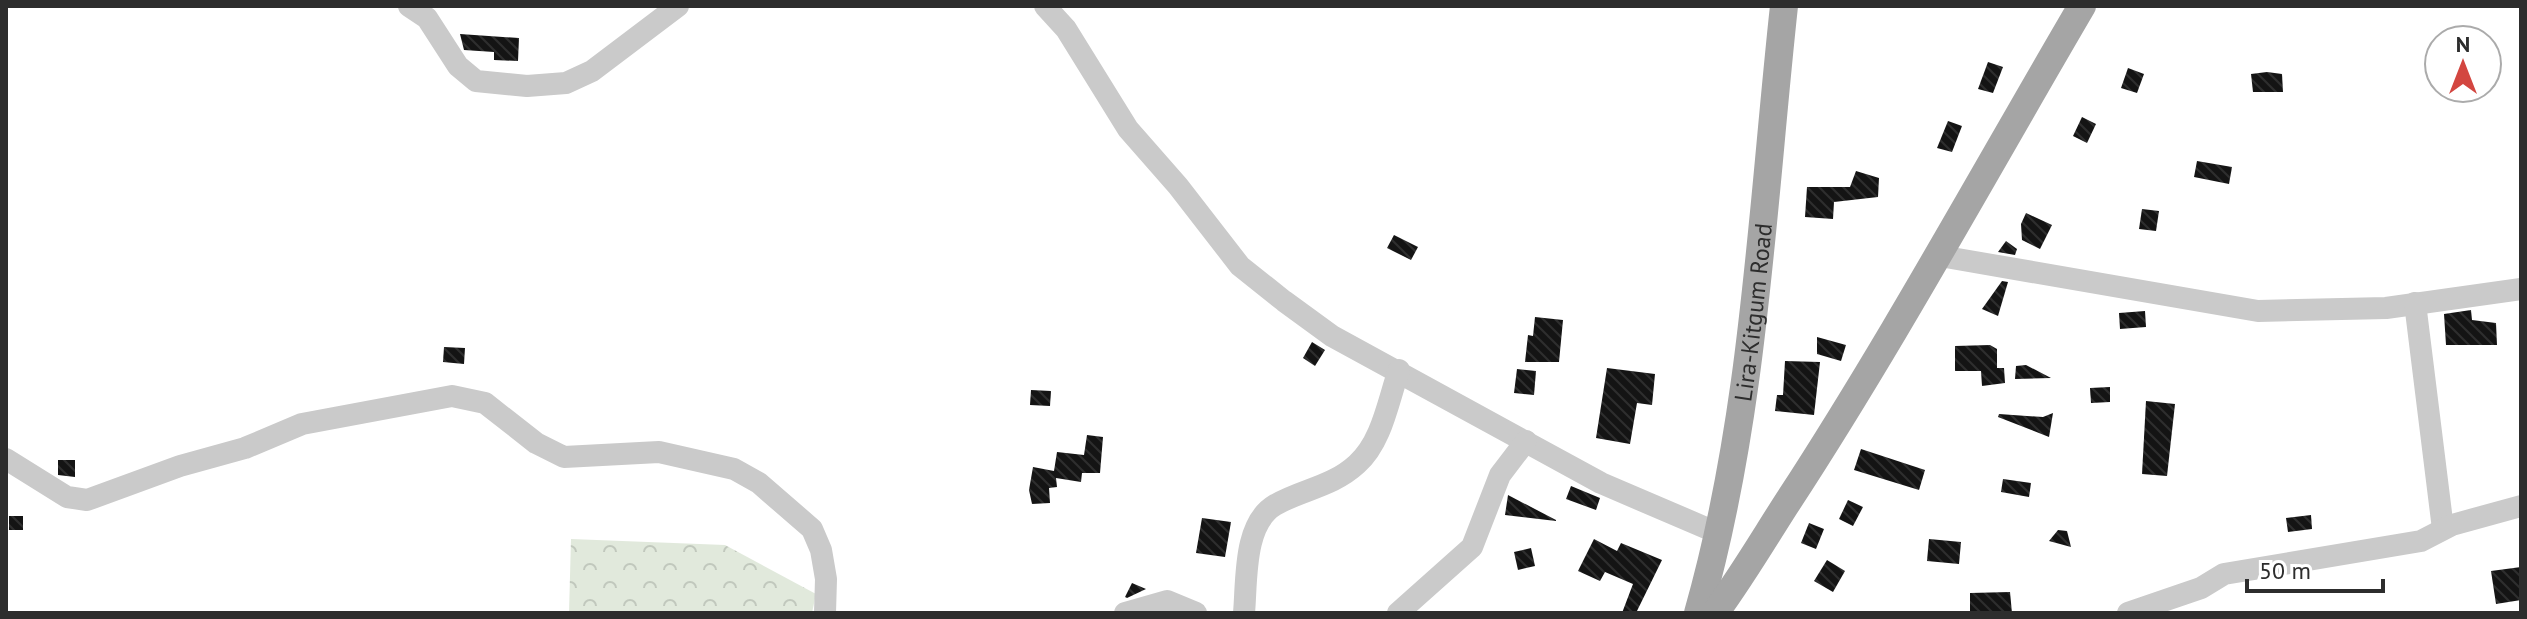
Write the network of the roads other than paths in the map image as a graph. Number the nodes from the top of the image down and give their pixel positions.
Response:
1 (409, 6) edge
2 (678, 6) edge
3 (1045, 6) edge
4 (1784, 6) edge
5 (2082, 6) edge
6 (1940, 256) junction
7 (2521, 289) edge
8 (2415, 303) junction
9 (1399, 370) junction
10 (1526, 441) junction
11 (6, 459) edge
12 (2521, 506) edge
13 (2443, 529) junction
14 (1720, 534) junction
15 (1713, 612) edge
16 (825, 613) edge
17 (1125, 613) edge
18 (1196, 613) edge
19 (1244, 613) edge
20 (1398, 613) edge
21 (2128, 613) edge

1 - 2 street
3 - 9 street
4 - 14 main road, Lira-Kitgum Road
5 - 6 main road
6 - 8 street
6 - 15 main road
7 - 8 street
8 - 13 street
9 - 10 street
9 - 19 street
10 - 14 street
10 - 20 street
11 - 16 street
12 - 13 street
13 - 21 street
14 - 15 main road, Lira-Kitgum Road
17 - 18 street

